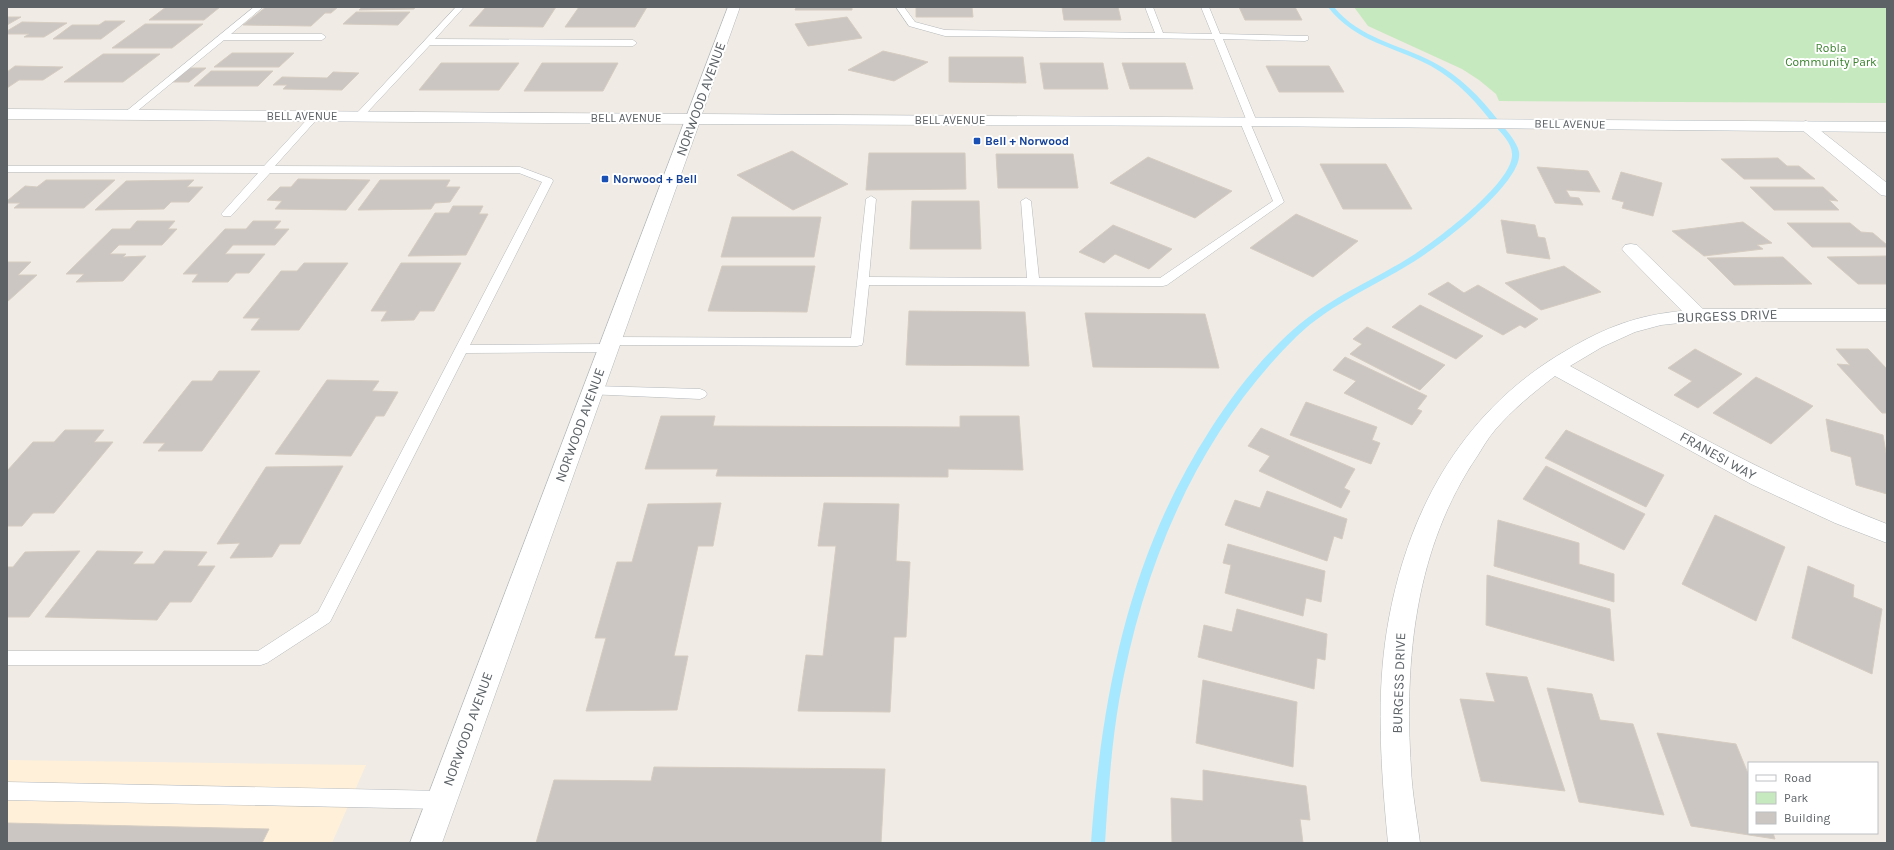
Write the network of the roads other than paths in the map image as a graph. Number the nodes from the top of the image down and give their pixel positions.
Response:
1 (259, 7) edge
2 (460, 7) edge
3 (734, 7) edge
4 (900, 7) edge
5 (1149, 7) edge
6 (1205, 7) edge
7 (1160, 36) junction
8 (223, 37) junction
9 (322, 37) dead end
10 (1218, 37) junction
11 (1305, 38) dead end
12 (428, 42) junction
13 (633, 43) dead end
14 (7, 114) edge
15 (127, 115) junction
16 (315, 116) junction
17 (359, 116) junction
18 (693, 119) junction
19 (1248, 122) junction
20 (1806, 126) junction
21 (1887, 126) edge
22 (7, 169) edge
23 (268, 169) junction
24 (1887, 191) edge
25 (871, 199) dead end
26 (1026, 201) dead end
27 (227, 214) dead end
28 (1631, 249) dead end
29 (863, 281) junction
30 (1033, 282) junction
31 (1698, 315) junction
32 (1887, 315) edge
33 (610, 344) junction
34 (462, 349) junction
35 (1554, 366) junction
36 (593, 392) junction
37 (700, 394) dead end
38 (1887, 534) edge
39 (7, 658) edge
40 (7, 791) edge
41 (442, 800) junction
42 (426, 843) edge
43 (1404, 843) edge

1 - 8 lane
2 - 12 lane
3 - 18 main road, NORWOOD AVENUE
4 - 7 lane
5 - 7 lane
6 - 10 lane
7 - 10 lane
8 - 9 lane
8 - 15 lane
10 - 11 lane
10 - 19 lane
12 - 13 lane
12 - 17 lane
14 - 15 main road, BELL AVENUE
15 - 16 main road, BELL AVENUE
16 - 17 main road, BELL AVENUE
16 - 23 lane
17 - 18 main road, BELL AVENUE
18 - 19 main road, BELL AVENUE
18 - 33 main road, NORWOOD AVENUE
19 - 20 main road, BELL AVENUE
19 - 30 lane
20 - 21 main road, BELL AVENUE
20 - 24 main road
22 - 23 lane
23 - 27 lane
23 - 34 lane
25 - 29 lane
26 - 30 lane
28 - 31 main road
29 - 30 lane
29 - 33 lane
31 - 32 main road, BURGESS DRIVE
31 - 35 main road, BURGESS DRIVE
33 - 34 lane
33 - 36 main road, NORWOOD AVENUE
34 - 39 lane
35 - 38 main road, FRANESI WAY
35 - 43 main road, BURGESS DRIVE
36 - 37 lane
36 - 41 main road, NORWOOD AVENUE
40 - 41 lane
41 - 42 main road, NORWOOD AVENUE

